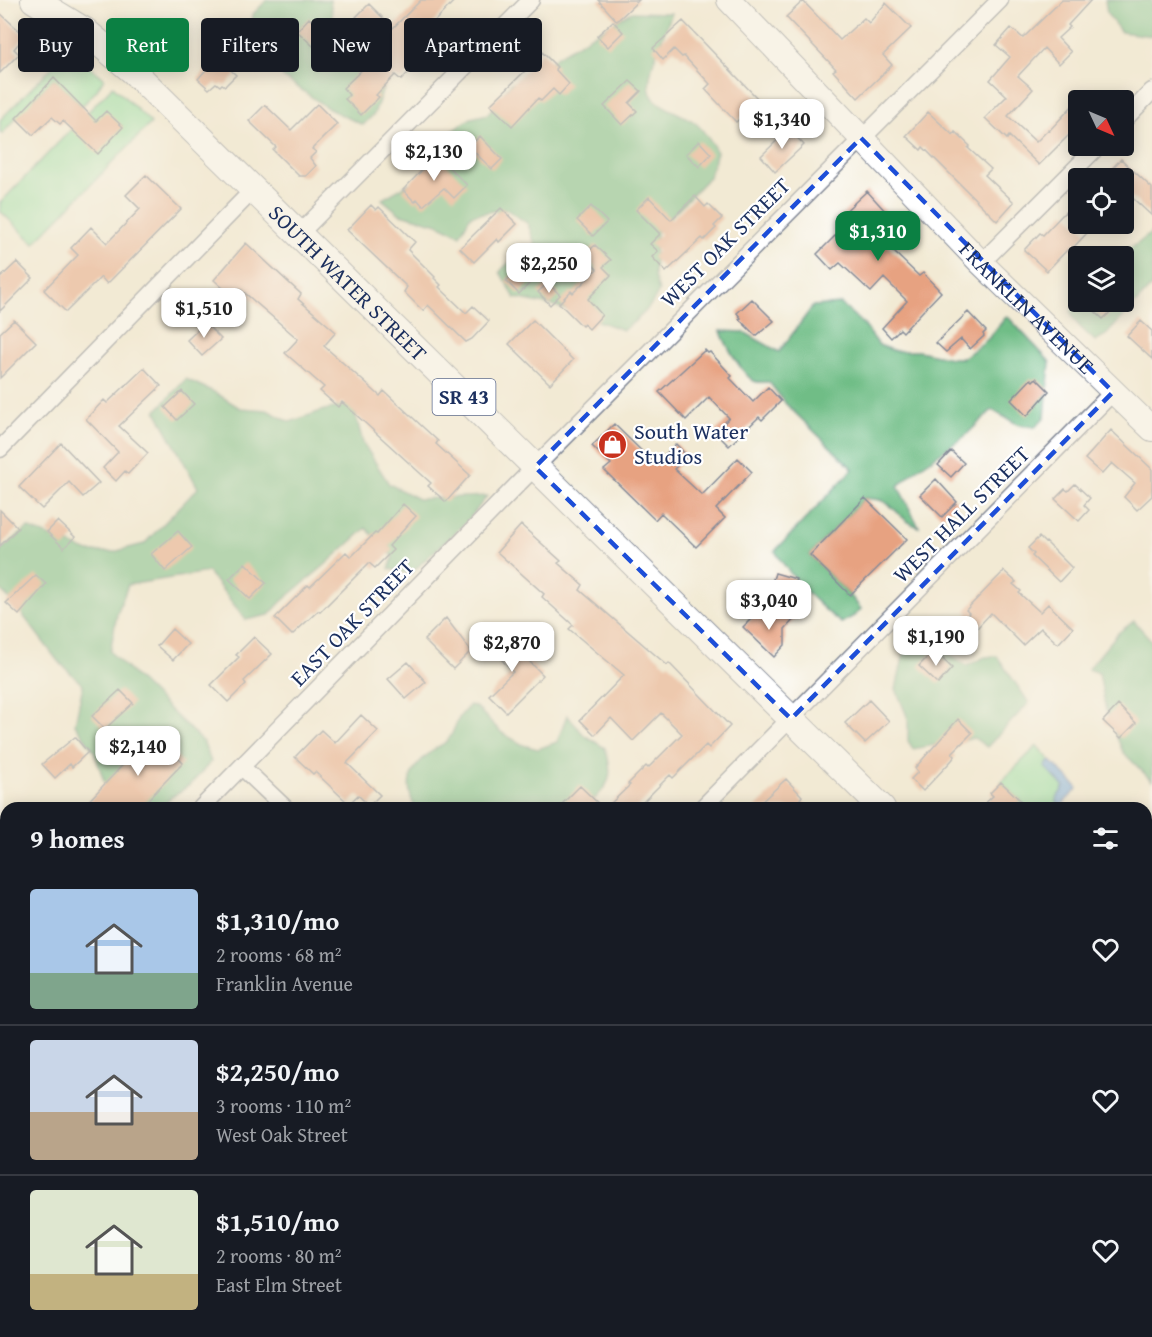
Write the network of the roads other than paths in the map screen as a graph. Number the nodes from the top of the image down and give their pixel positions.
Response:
1 (34, 0) edge
2 (531, 0) edge
3 (729, 0) edge
4 (1000, 0) edge
5 (1152, 91) edge
6 (1134, 110) edge
7 (861, 138) junction
8 (1088, 156) edge
9 (254, 189) junction
10 (299, 234) junction
11 (981, 263) junction
12 (1113, 392) junction
13 (1152, 429) edge
14 (0, 449) edge
15 (535, 467) junction
16 (790, 719) junction
17 (242, 767) junction
18 (207, 802) edge
19 (279, 802) edge
20 (708, 802) edge
21 (876, 802) edge

1 - 9 main road, SOUTH WATER STREET / SR 43
2 - 10 street
3 - 7 street, FRANKLIN AVENUE
4 - 7 street, WEST OAK STREET
5 - 6 street
7 - 11 street, FRANKLIN AVENUE
7 - 15 street, WEST OAK STREET
8 - 11 street
9 - 10 main road, SOUTH WATER STREET / SR 43
9 - 14 street
10 - 15 main road, SOUTH WATER STREET / SR 43
11 - 12 street, FRANKLIN AVENUE
12 - 13 street, FRANKLIN AVENUE
12 - 16 street, WEST HALL STREET
15 - 16 main road, SOUTH WATER STREET / SR 43
15 - 17 street, EAST OAK STREET
16 - 20 street, WEST HALL STREET
16 - 21 main road, SOUTH WATER STREET / SR 43
17 - 18 street, EAST OAK STREET
17 - 19 street

